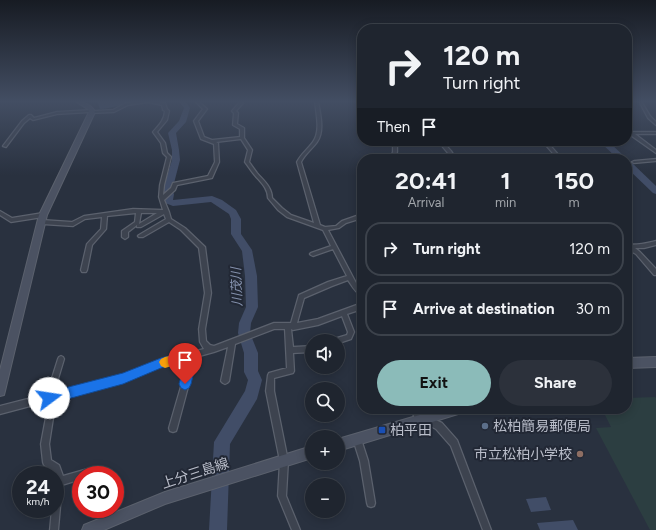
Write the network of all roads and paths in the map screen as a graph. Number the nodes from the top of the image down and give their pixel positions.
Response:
1 (20, 126) edge
2 (86, 126) edge
3 (161, 126) edge
4 (198, 126) edge
5 (237, 126) edge
6 (319, 126) edge
7 (632, 133) edge
8 (656, 133) edge
9 (632, 135) edge
10 (242, 138) junction
11 (213, 141) junction
12 (5, 146) dead end
13 (445, 146) edge
14 (549, 146) edge
15 (656, 152) edge
16 (451, 154) edge
17 (556, 154) edge
18 (656, 160) edge
19 (634, 162) dead end
20 (162, 199) junction
21 (138, 211) junction
22 (165, 212) junction
23 (0, 213) edge
24 (105, 215) junction
25 (357, 218) edge
26 (42, 219) junction
27 (169, 220) junction
28 (139, 226) dead end
29 (318, 227) junction
30 (325, 229) junction
31 (141, 236) dead end
32 (125, 237) dead end
33 (656, 243) edge
34 (334, 247) junction
35 (632, 247) edge
36 (632, 250) edge
37 (312, 254) dead end
38 (84, 270) dead end
39 (656, 273) edge
40 (350, 277) junction
41 (357, 287) edge
42 (357, 308) edge
43 (344, 314) junction
44 (291, 326) junction
45 (345, 338) edge
46 (232, 343) junction
47 (214, 349) junction
48 (305, 349) edge
49 (290, 350) junction
50 (193, 355) junction
51 (61, 359) dead end
52 (656, 362) edge
53 (632, 363) edge
54 (225, 381) dead end
55 (0, 391) edge
56 (51, 398) junction
57 (0, 410) edge
58 (418, 414) edge
59 (440, 414) edge
60 (422, 419) junction
61 (173, 428) dead end
62 (357, 439) junction
63 (345, 443) edge
64 (305, 454) edge
65 (284, 461) junction
66 (53, 466) edge
67 (371, 503) dead end
68 (55, 518) edge
69 (54, 530) edge
70 (89, 530) edge
71 (296, 530) edge
72 (487, 530) edge

1 - 12 street
2 - 26 street
3 - 20 street
4 - 11 street
5 - 10 street
6 - 29 street
7 - 8 street
9 - 15 street
10 - 11 street
10 - 29 street
11 - 20 street
13 - 16 street
14 - 17 street
18 - 19 street
20 - 22 street
21 - 22 street
21 - 24 street
21 - 32 street
22 - 27 street
22 - 28 street
23 - 26 street
24 - 26 street
24 - 38 street
25 - 30 street
26 - 55 street
27 - 31 street
27 - 47 street
29 - 30 street
30 - 34 street
33 - 35 street
34 - 37 street
34 - 40 street
36 - 39 street
40 - 41 street
40 - 44 street
42 - 43 street
43 - 44 street
43 - 45 street
44 - 46 street
44 - 49 street
46 - 47 street
46 - 54 street
47 - 50 street
48 - 49 street
49 - 65 street
50 - 56 street
50 - 61 street
51 - 56 street
52 - 53 street
56 - 57 street
56 - 66 street
58 - 60 street
59 - 60 street
60 - 62 street
60 - 72 street
62 - 63 street
62 - 67 street
64 - 65 street, 上分三島線
65 - 70 street, 上分三島線
65 - 71 street
68 - 69 street

